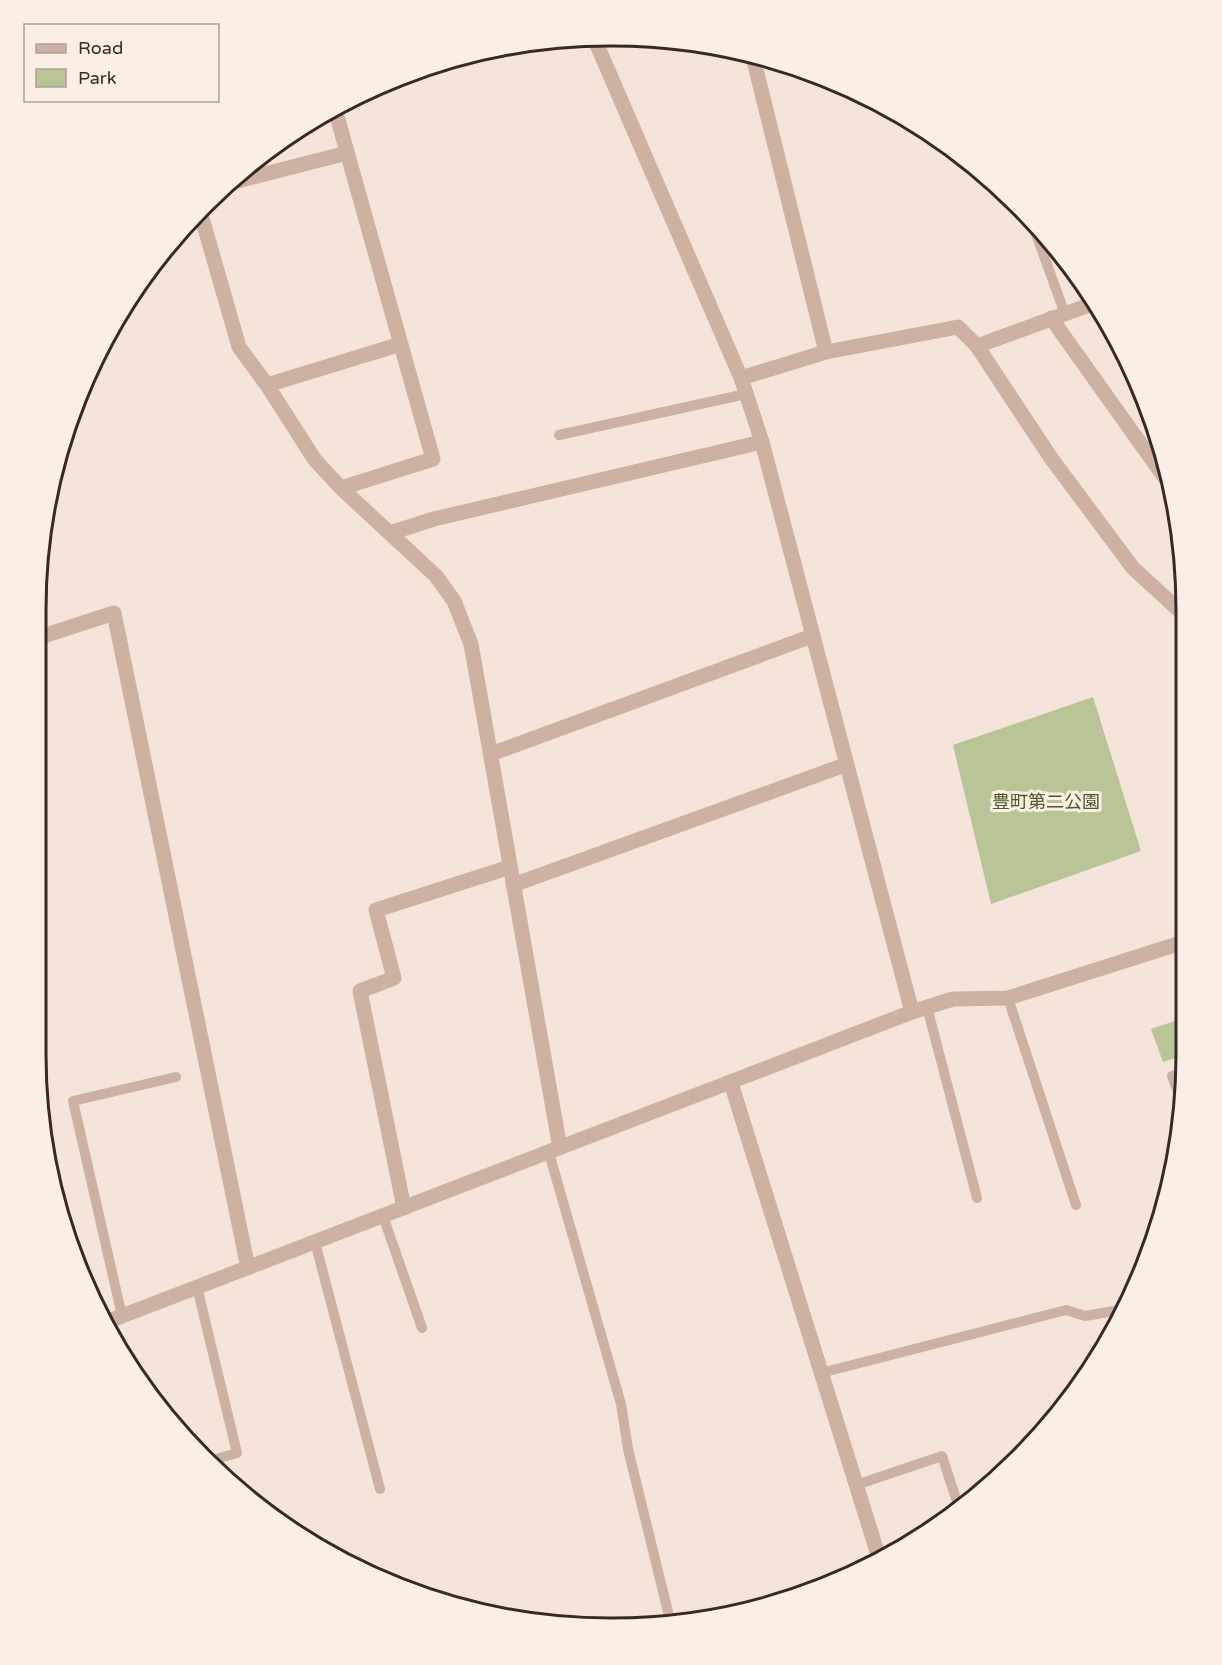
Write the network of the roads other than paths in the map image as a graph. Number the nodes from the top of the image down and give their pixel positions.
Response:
1 (598, 47) edge
2 (755, 66) edge
3 (337, 118) edge
4 (347, 153) junction
5 (250, 178) edge
6 (203, 222) edge
7 (1037, 242) edge
8 (1086, 306) edge
9 (1058, 316) junction
10 (401, 344) junction
11 (977, 346) junction
12 (826, 352) junction
13 (741, 378) junction
14 (267, 385) junction
15 (746, 394) junction
16 (559, 435) dead end
17 (762, 442) junction
18 (1155, 462) edge
19 (341, 488) junction
20 (390, 533) junction
21 (1176, 607) edge
22 (46, 635) edge
23 (812, 636) junction
24 (491, 754) junction
25 (845, 765) junction
26 (510, 867) junction
27 (513, 885) junction
28 (1176, 945) edge
29 (1008, 998) junction
30 (927, 1007) junction
31 (912, 1012) junction
32 (176, 1077) dead end
33 (731, 1083) junction
34 (555, 1151) junction
35 (976, 1198) dead end
36 (1076, 1205) dead end
37 (404, 1208) junction
38 (383, 1216) junction
39 (315, 1242) junction
40 (248, 1268) junction
41 (197, 1287) junction
42 (1113, 1311) edge
43 (115, 1318) edge
44 (422, 1328) dead end
45 (821, 1373) junction
46 (218, 1458) edge
47 (856, 1485) junction
48 (380, 1489) dead end
49 (957, 1501) edge
50 (877, 1552) edge
51 (669, 1615) edge

1 - 13 street
2 - 12 street
3 - 4 street
4 - 5 street
4 - 10 street
6 - 14 street
7 - 9 lane
8 - 9 street
9 - 11 street
9 - 18 street
10 - 14 street
10 - 19 street
11 - 12 street
11 - 21 street
12 - 13 street
13 - 15 street
14 - 19 street
15 - 16 lane
15 - 17 street
17 - 20 street
17 - 23 street
19 - 20 street
20 - 24 street
22 - 40 street
23 - 24 street
23 - 25 street
24 - 26 street
25 - 27 street
25 - 31 street
26 - 27 street
26 - 37 street
27 - 34 street
28 - 29 street
29 - 30 street
29 - 36 lane
30 - 31 street
30 - 35 lane
31 - 33 street
32 - 43 lane
33 - 34 street
33 - 45 street
34 - 37 street
34 - 51 lane
37 - 38 street
38 - 39 street
38 - 44 lane
39 - 40 street
39 - 48 lane
40 - 41 street
41 - 43 street
41 - 46 lane
42 - 45 lane
45 - 47 street
47 - 49 lane
47 - 50 street

